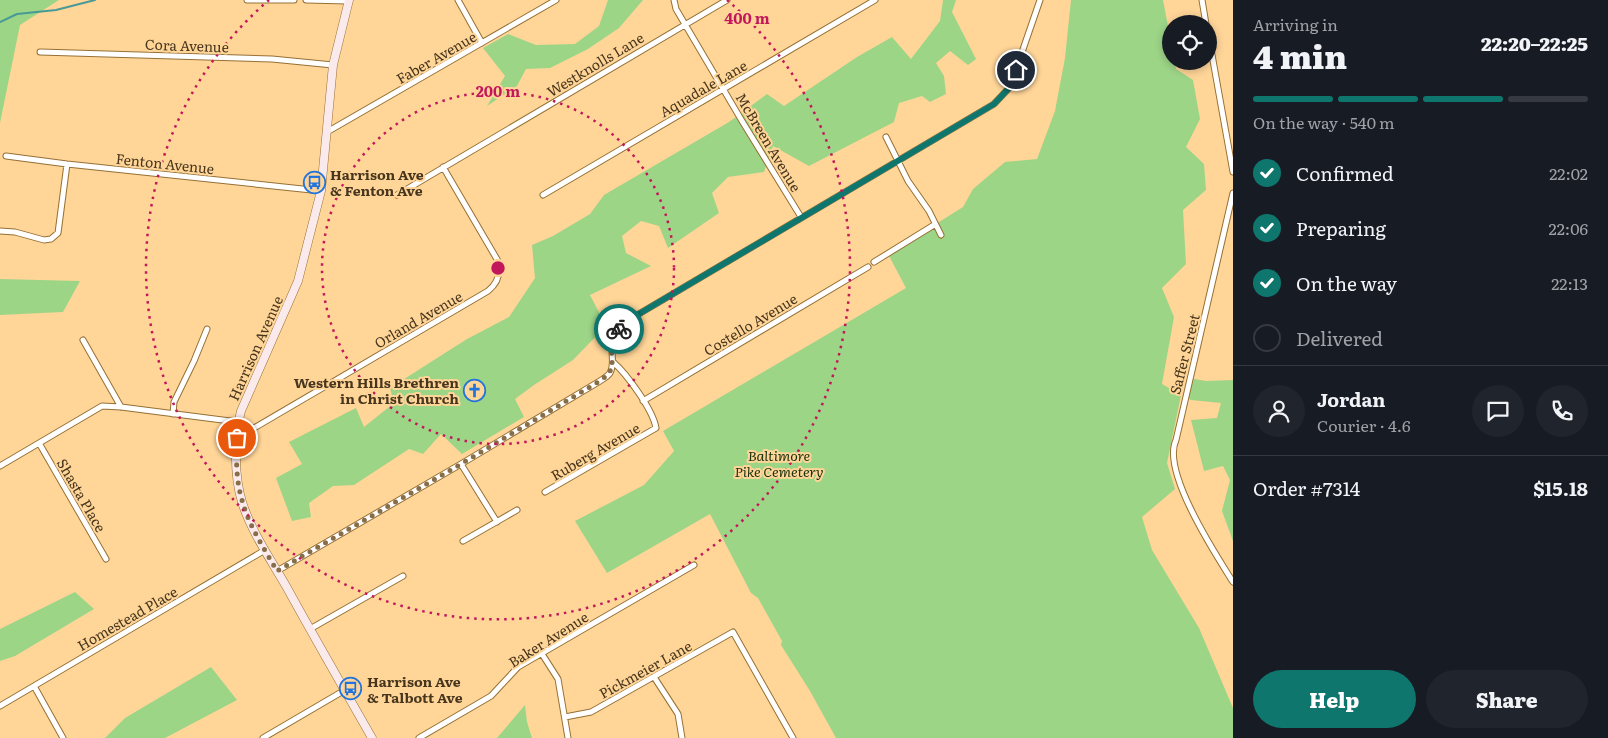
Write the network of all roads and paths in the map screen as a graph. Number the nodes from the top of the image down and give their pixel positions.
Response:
1 (247, 0) edge
2 (294, 0) edge
3 (306, 0) edge
4 (458, 0) edge
5 (556, 0) edge
6 (674, 0) edge
7 (727, 0) edge
8 (874, 0) edge
9 (1040, 0) edge
10 (1202, 0) edge
11 (348, 1) edge
12 (1204, 15) edge
13 (686, 25) junction
14 (482, 43) junction
15 (40, 52) dead end
16 (333, 65) junction
17 (1215, 70) edge
18 (723, 89) junction
19 (327, 132) junction
20 (886, 137) dead end
21 (6, 156) dead end
22 (899, 160) junction
23 (67, 164) junction
24 (443, 167) junction
25 (1233, 172) edge
26 (321, 191) junction
27 (1233, 193) edge
28 (397, 194) dead end
29 (544, 195) dead end
30 (801, 217) junction
31 (934, 225) junction
32 (0, 232) edge
33 (941, 235) dead end
34 (874, 262) dead end
35 (868, 267) dead end
36 (207, 329) dead end
37 (83, 340) dead end
38 (613, 362) junction
39 (643, 401) junction
40 (121, 407) junction
41 (173, 414) junction
42 (238, 422) junction
43 (237, 438) junction
44 (39, 443) junction
45 (461, 464) junction
46 (0, 466) edge
47 (545, 492) dead end
48 (517, 510) dead end
49 (497, 522) junction
50 (463, 541) dead end
51 (265, 550) junction
52 (106, 559) dead end
53 (694, 565) dead end
54 (277, 571) junction
55 (403, 576) dead end
56 (1233, 582) edge
57 (310, 629) junction
58 (542, 654) junction
59 (654, 677) junction
60 (34, 686) junction
61 (345, 690) junction
62 (0, 706) edge
63 (565, 717) junction
64 (63, 738) edge
65 (262, 738) edge
66 (372, 738) edge
67 (419, 738) edge
68 (568, 738) edge
69 (682, 738) edge
70 (793, 738) edge

1 - 2 street
3 - 11 street
4 - 14 street
5 - 14 street, Faber Avenue
6 - 13 street, McBreen Avenue
7 - 13 street, Westknolls Lane
8 - 18 street, Aquadale Lane
9 - 22 street
10 - 12 street
11 - 16 main road, Harrison Avenue
13 - 18 street, McBreen Avenue
13 - 24 street, Westknolls Lane
14 - 19 street, Faber Avenue
15 - 16 street, Cora Avenue
16 - 19 main road, Harrison Avenue
17 - 25 street
18 - 29 street, Aquadale Lane
18 - 30 street, McBreen Avenue
19 - 26 main road, Harrison Avenue
20 - 22 street
21 - 23 street, Fenton Avenue
22 - 30 street
22 - 31 street
23 - 26 street, Fenton Avenue
23 - 32 street
24 - 28 street, Westknolls Lane
24 - 43 street, Orland Avenue
26 - 42 main road, Harrison Avenue
27 - 56 street, Saffer Street
30 - 38 street
31 - 33 street
31 - 34 street
35 - 39 street, Costello Avenue
36 - 41 street
37 - 40 street
38 - 39 street
38 - 45 street
39 - 47 street, Ruberg Avenue
40 - 41 street
40 - 44 street
41 - 42 street
42 - 43 main road, Harrison Avenue
43 - 51 main road, Harrison Avenue
44 - 46 street
44 - 52 street, Shasta Place
45 - 49 street
45 - 54 street
48 - 49 street
49 - 50 street
51 - 54 main road, Harrison Avenue
51 - 60 street, Homestead Place
53 - 58 street, Baker Avenue
54 - 57 main road, Harrison Avenue
55 - 57 street
57 - 61 main road, Harrison Avenue
58 - 63 street
58 - 67 street, Baker Avenue
59 - 63 street, Pickmeier Lane
59 - 69 street
59 - 70 street, Pickmeier Lane
60 - 62 street, Homestead Place
60 - 64 street
61 - 65 street
61 - 66 main road, Harrison Avenue
63 - 68 street

